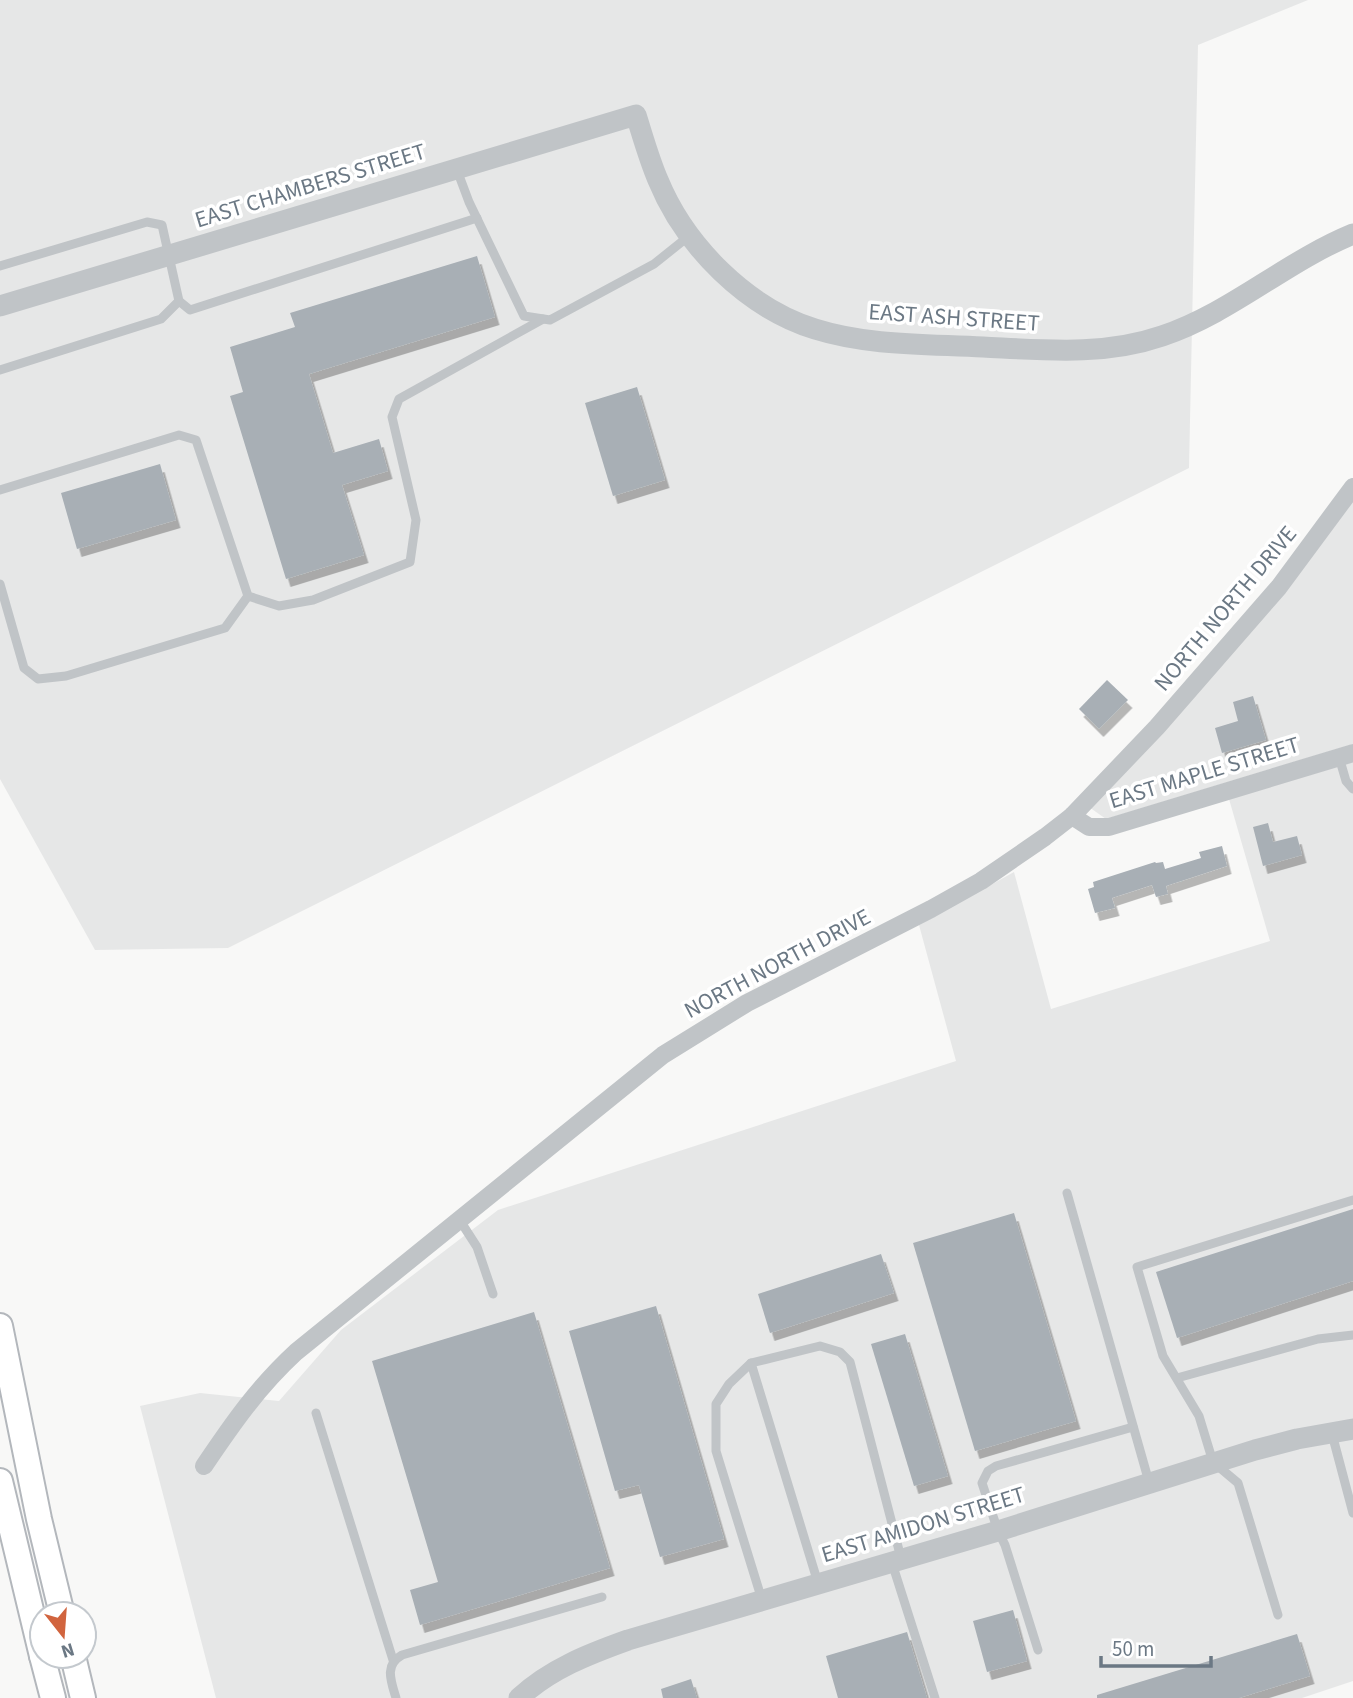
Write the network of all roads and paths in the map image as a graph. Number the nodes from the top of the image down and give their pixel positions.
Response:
1 (636, 115) joint
2 (457, 169) junction
3 (477, 218) junction
4 (1353, 233) edge
5 (690, 234) junction
6 (169, 256) junction
7 (0, 266) edge
8 (179, 301) junction
9 (0, 306) edge
10 (542, 319) junction
11 (0, 370) edge
12 (1353, 487) edge
13 (0, 490) edge
14 (0, 584) edge
15 (248, 596) junction
16 (1346, 755) edge
17 (1353, 789) edge
18 (1072, 816) junction
19 (1067, 1193) dead end
20 (1353, 1200) edge
21 (459, 1219) junction
22 (493, 1294) dead end
23 (0, 1326) edge
24 (1353, 1335) edge
25 (751, 1363) junction
26 (1177, 1378) junction
27 (316, 1413) dead end
28 (1133, 1427) junction
29 (1353, 1429) edge
30 (1331, 1432) junction
31 (1213, 1462) junction
32 (204, 1466) dead end
33 (0, 1480) edge
34 (1149, 1482) junction
35 (1350, 1493) edge
36 (1353, 1513) edge
37 (998, 1531) junction
38 (896, 1559) junction
39 (818, 1583) junction
40 (602, 1597) dead end
41 (29, 1600) edge
42 (59, 1600) edge
43 (762, 1600) junction
44 (1278, 1615) dead end
45 (1038, 1650) dead end
46 (393, 1660) junction
47 (46, 1670) edge
48 (76, 1670) edge
49 (53, 1698) edge
50 (83, 1698) edge
51 (396, 1698) edge
52 (519, 1698) edge
53 (935, 1698) edge

1 - 2 street, EAST CHAMBERS STREET
1 - 5 street, EAST ASH STREET
2 - 3 lane
2 - 6 street, EAST CHAMBERS STREET
3 - 8 lane
3 - 10 lane
4 - 5 street, EAST ASH STREET
5 - 10 lane
6 - 7 lane
6 - 8 lane
6 - 9 street, EAST CHAMBERS STREET
8 - 11 lane
10 - 15 lane
12 - 18 street, NORTH NORTH DRIVE
13 - 15 lane
14 - 15 lane
16 - 17 lane
16 - 18 street, EAST MAPLE STREET
18 - 21 street, NORTH NORTH DRIVE
19 - 28 lane
20 - 26 lane
21 - 22 lane
21 - 32 street, NORTH NORTH DRIVE
23 - 42 main road
24 - 26 lane
25 - 38 lane
25 - 39 lane
25 - 43 lane
26 - 31 lane
27 - 46 lane
28 - 34 lane
28 - 37 lane
29 - 30 street, EAST AMIDON STREET
30 - 31 street, EAST AMIDON STREET
30 - 35 lane
31 - 34 street, EAST AMIDON STREET
31 - 44 lane
33 - 41 main road
34 - 37 street, EAST AMIDON STREET
35 - 36 lane
37 - 38 street, EAST AMIDON STREET
37 - 45 lane
38 - 39 street, EAST AMIDON STREET
38 - 53 lane
39 - 43 street, EAST AMIDON STREET
40 - 46 lane
43 - 52 street, EAST AMIDON STREET
46 - 51 lane
47 - 49 main road
48 - 50 main road

